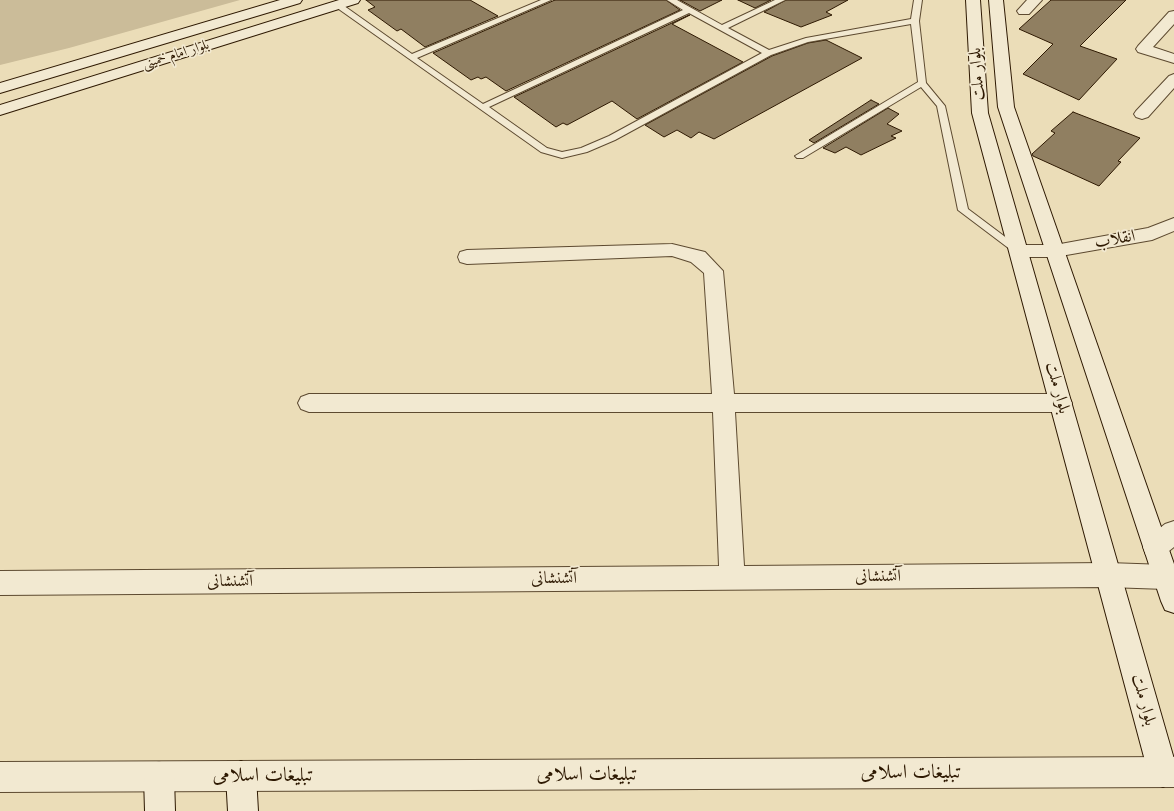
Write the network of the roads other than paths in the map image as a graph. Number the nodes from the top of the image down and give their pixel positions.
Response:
1 (294, 0) edge
2 (353, 0) edge
3 (547, 0) edge
4 (671, 0) edge
5 (781, 0) edge
6 (918, 0) edge
7 (973, 0) edge
8 (996, 0) edge
9 (1035, 0) edge
10 (337, 5) junction
11 (689, 10) junction
12 (1024, 10) dead end
13 (1174, 15) edge
14 (916, 20) junction
15 (202, 28) junction
16 (722, 28) junction
17 (220, 41) junction
18 (768, 53) junction
19 (412, 57) junction
20 (1174, 59) edge
21 (1174, 79) edge
22 (922, 83) junction
23 (0, 88) edge
24 (483, 107) junction
25 (0, 110) edge
26 (1142, 114) dead end
27 (800, 156) dead end
28 (1174, 224) edge
29 (1019, 251) junction
30 (1055, 251) junction
31 (467, 257) dead end
32 (309, 403) dead end
33 (724, 403) junction
34 (1061, 403) junction
35 (1174, 532) edge
36 (1155, 547) junction
37 (1108, 575) junction
38 (1166, 577) junction
39 (732, 578) junction
40 (0, 583) edge
41 (1174, 601) edge
42 (1168, 772) edge
43 (241, 776) junction
44 (0, 777) edge
45 (159, 777) junction
46 (160, 811) edge
47 (243, 811) edge

1 - 15 street, بلوار امام خمینی
2 - 10 street, بلوار امام خمینی
3 - 19 lane
4 - 11 lane
5 - 16 lane
6 - 14 lane
7 - 29 street, بلوار ملت
8 - 30 street, بلوار ملت
9 - 12 street
10 - 17 street, بلوار امام خمینی
10 - 19 lane
11 - 16 lane
11 - 24 lane
13 - 20 street
14 - 18 lane
14 - 22 lane
15 - 17 street
15 - 23 street, بلوار امام خمینی
16 - 18 lane
17 - 25 street, بلوار امام خمینی
18 - 24 lane
19 - 24 lane
21 - 26 street
22 - 27 lane
22 - 29 lane
28 - 30 street, انقلاب
29 - 30 street, انقلاب
29 - 34 street, بلوار ملت
30 - 36 street, بلوار ملت
31 - 33 street
32 - 33 street
33 - 34 street
33 - 39 street
34 - 37 street, بلوار ملت
35 - 36 street
36 - 38 street, بلوار ملت
37 - 38 street, آتشنشانی
37 - 39 street, آتشنشانی
37 - 42 street, بلوار ملت
38 - 41 street, بلوار ملت
39 - 40 street, آتشنشانی
42 - 43 street, تبلیغات اسلامی
43 - 45 street, تبلیغات اسلامی
43 - 47 street
44 - 45 street, تبلیغات اسلامی
45 - 46 street

